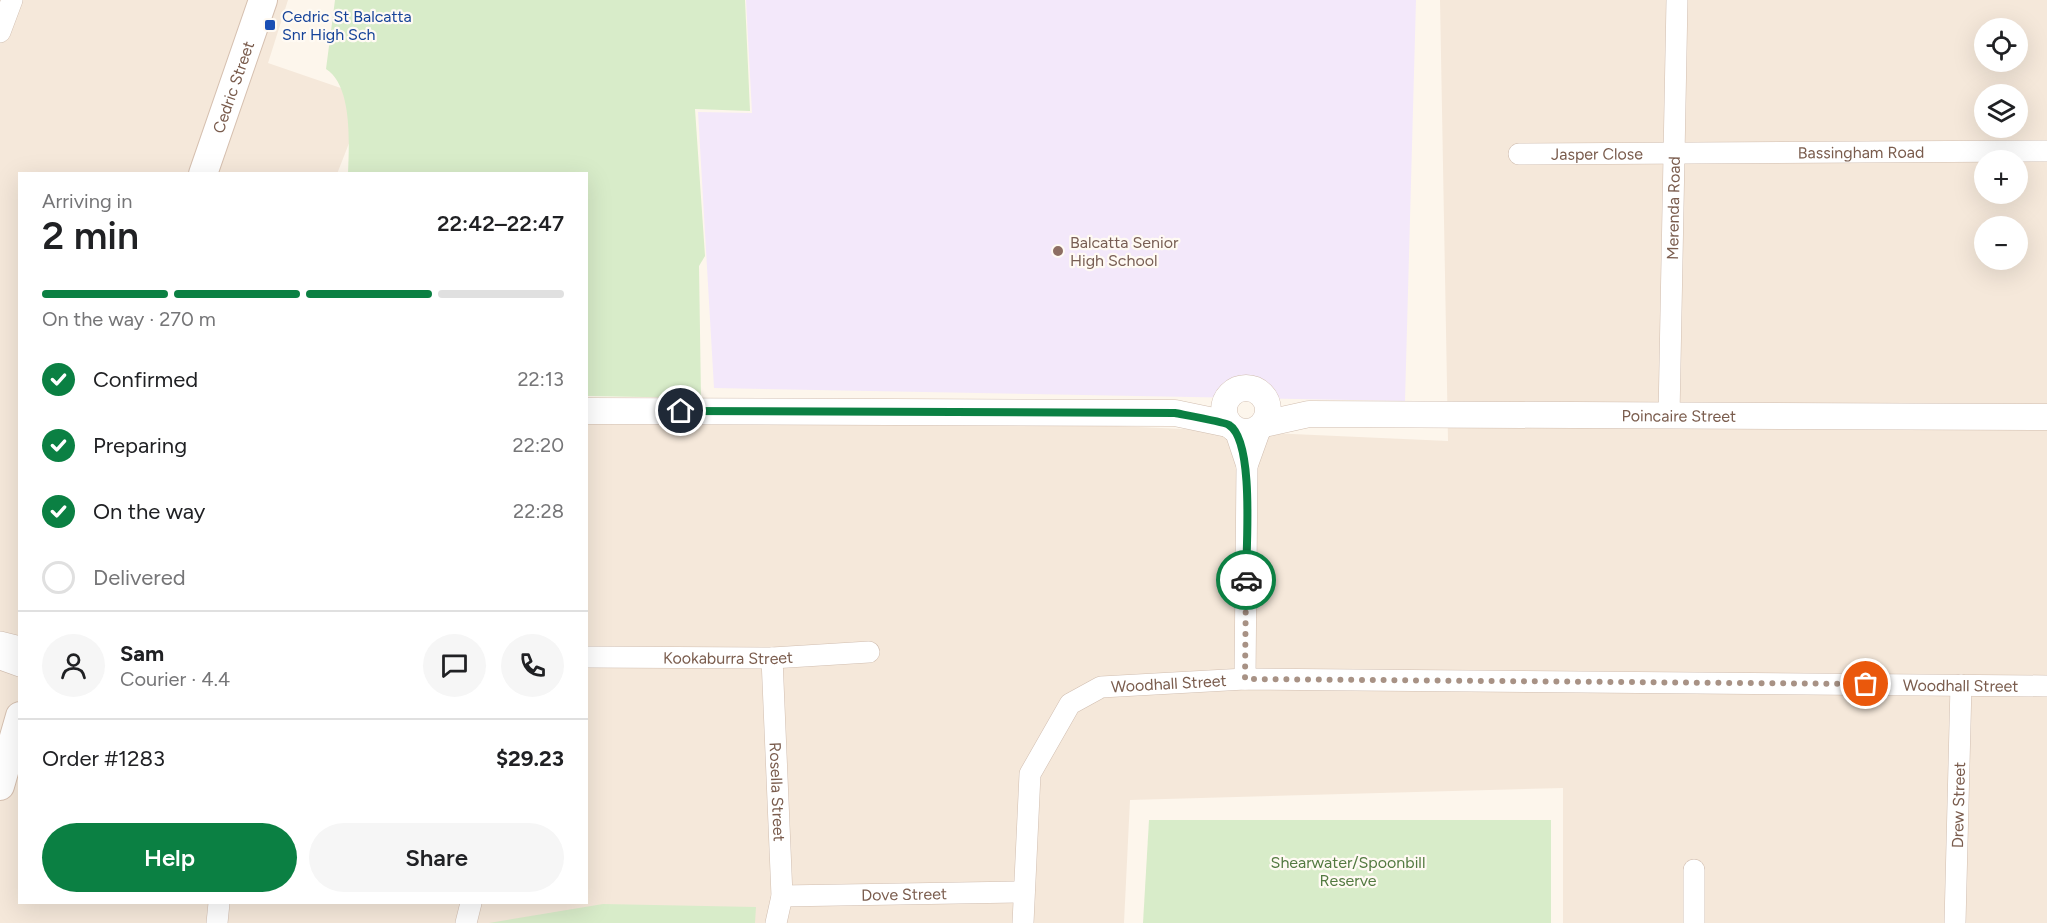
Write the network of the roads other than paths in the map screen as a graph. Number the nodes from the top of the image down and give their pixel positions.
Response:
1 (12, 0) edge
2 (263, 0) edge
3 (1677, 0) edge
4 (0, 32) edge
5 (2047, 151) edge
6 (1674, 152) junction
7 (1519, 154) dead end
8 (204, 172) edge
9 (1232, 393) junction
10 (1265, 398) junction
11 (588, 411) edge
12 (1175, 413) junction
13 (1310, 414) junction
14 (1669, 416) junction
15 (2047, 417) edge
16 (1262, 426) junction
17 (1232, 427) junction
18 (1247, 466) junction
19 (0, 642) edge
20 (18, 646) edge
21 (869, 652) dead end
22 (588, 657) edge
23 (772, 658) junction
24 (0, 659) edge
25 (18, 665) edge
26 (1245, 679) junction
27 (1961, 685) junction
28 (2047, 686) edge
29 (18, 723) edge
30 (0, 786) edge
31 (1694, 870) dead end
32 (1024, 892) junction
33 (782, 896) junction
34 (219, 904) edge
35 (471, 904) edge
36 (217, 923) edge
37 (466, 923) edge
38 (776, 923) edge
39 (1023, 923) edge
40 (1694, 923) edge
41 (1955, 923) edge

1 - 4 street
2 - 8 main road, Cedric Street
3 - 6 street, Merenda Road
5 - 6 street, Bassingham Road
6 - 7 street, Jasper Close
6 - 14 street, Merenda Road
9 - 10 street
9 - 12 street
9 - 17 street
10 - 13 street, Poincaire Street
10 - 16 street
11 - 12 street
12 - 17 street
13 - 14 street, Poincaire Street
13 - 16 street, Poincaire Street
14 - 15 street, Poincaire Street
16 - 17 street
16 - 18 street
17 - 18 street
18 - 26 street
19 - 20 street
21 - 23 street, Kookaburra Street
22 - 23 street, Kookaburra Street
23 - 33 street, Rosella Street
24 - 25 street
26 - 27 street, Woodhall Street
26 - 32 street, Woodhall Street
27 - 28 street, Woodhall Street
27 - 41 street, Drew Street
29 - 30 main road
31 - 40 street
32 - 33 street, Dove Street
32 - 39 street, Woodhall Street
33 - 38 street, Rosella Street
34 - 36 street
35 - 37 street

